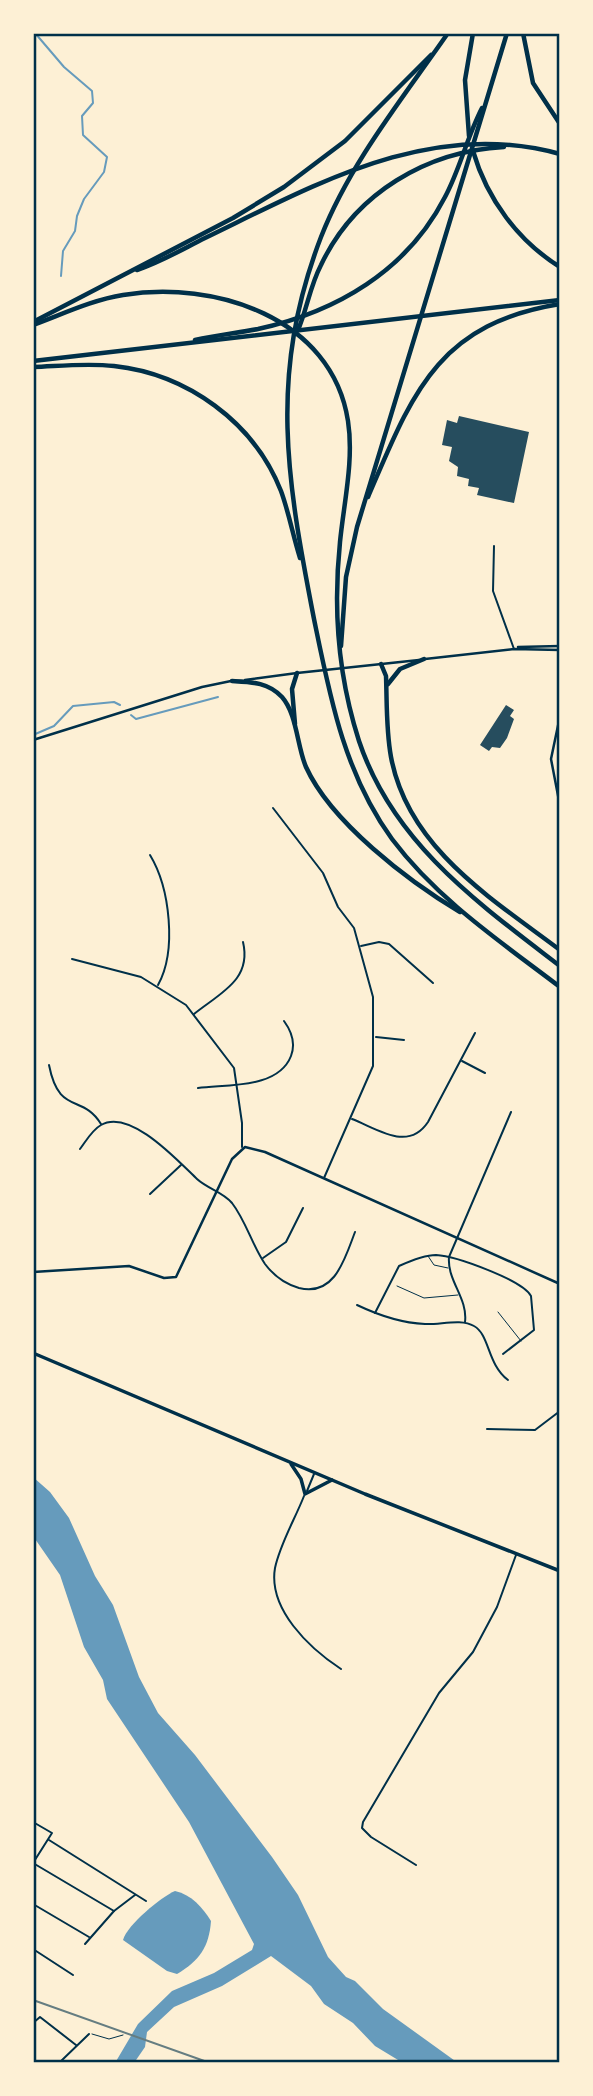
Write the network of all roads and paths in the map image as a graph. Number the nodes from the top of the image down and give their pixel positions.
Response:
1 (448, 33) edge
2 (473, 33) edge
3 (507, 33) edge
4 (523, 33) edge
5 (439, 47) junction
6 (487, 99) junction
7 (560, 124) edge
8 (516, 146) junction
9 (560, 154) edge
10 (560, 267) edge
11 (130, 273) junction
12 (560, 302) edge
13 (303, 307) junction
14 (33, 324) edge
15 (181, 344) junction
16 (33, 361) edge
17 (33, 367) edge
18 (360, 517) junction
19 (494, 546) dead end
20 (306, 575) junction
21 (560, 648) edge
22 (514, 649) junction
23 (341, 653) junction
24 (424, 659) junction
25 (381, 664) junction
26 (297, 673) junction
27 (232, 681) junction
28 (387, 688) junction
29 (560, 716) edge
30 (295, 732) junction
31 (33, 740) edge
32 (560, 806) edge
33 (273, 808) dead end
34 (150, 855) dead end
35 (472, 919) junction
36 (243, 942) dead end
37 (360, 947) junction
38 (560, 950) edge
39 (72, 959) dead end
40 (560, 967) edge
41 (433, 983) dead end
42 (158, 986) junction
43 (560, 987) edge
44 (193, 1015) junction
45 (284, 1021) dead end
46 (475, 1033) dead end
47 (375, 1037) junction
48 (404, 1040) dead end
49 (461, 1060) junction
50 (49, 1065) dead end
51 (485, 1073) dead end
52 (237, 1083) junction
53 (198, 1088) dead end
54 (511, 1112) dead end
55 (351, 1119) junction
56 (102, 1124) junction
57 (242, 1147) junction
58 (80, 1149) dead end
59 (181, 1164) junction
60 (324, 1179) junction
61 (218, 1192) junction
62 (150, 1194) dead end
63 (303, 1208) dead end
64 (355, 1231) dead end
65 (456, 1238) junction
66 (428, 1256) junction
67 (449, 1257) junction
68 (262, 1259) junction
69 (448, 1268) junction
70 (33, 1272) edge
71 (560, 1284) edge
72 (397, 1286) dead end
73 (460, 1294) junction
74 (357, 1305) dead end
75 (498, 1312) dead end
76 (375, 1313) junction
77 (465, 1322) junction
78 (521, 1341) junction
79 (33, 1353) edge
80 (503, 1354) dead end
81 (508, 1380) dead end
82 (560, 1412) edge
83 (487, 1429) dead end
84 (290, 1462) junction
85 (314, 1473) junction
86 (332, 1480) junction
87 (306, 1494) junction
88 (517, 1555) junction
89 (560, 1571) edge
90 (341, 1669) dead end
91 (33, 1822) edge
92 (48, 1839) junction
93 (416, 1865) dead end
94 (135, 1894) junction
95 (146, 1901) dead end
96 (33, 1903) edge
97 (114, 1911) junction
98 (90, 1937) junction
99 (85, 1944) dead end
100 (33, 1949) edge
101 (73, 1975) dead end
102 (33, 2024) edge
103 (89, 2034) joint
104 (123, 2035) dead end
105 (76, 2045) junction
106 (59, 2063) edge

1 - 5 highway
2 - 10 highway
3 - 6 highway
4 - 7 highway
5 - 11 highway
5 - 13 highway
6 - 15 highway
6 - 18 highway
8 - 9 highway
8 - 11 highway
8 - 13 highway
11 - 14 highway
12 - 15 highway
12 - 18 highway
13 - 20 highway
14 - 23 highway
15 - 16 highway
17 - 20 highway
18 - 23 highway
19 - 22 street
20 - 35 highway
21 - 22 main road
22 - 24 main road
23 - 40 highway
24 - 25 main road
24 - 28 highway
25 - 26 main road
25 - 28 highway
26 - 27 main road
26 - 30 highway
27 - 30 highway
27 - 31 main road
28 - 38 highway
29 - 32 main road
30 - 35 highway
33 - 37 street
34 - 42 street
35 - 43 highway
36 - 44 street
37 - 41 street
37 - 47 street
39 - 42 street
42 - 44 street
44 - 52 street
45 - 52 street
46 - 49 street
47 - 48 street
47 - 55 street
49 - 51 street
49 - 55 street
50 - 56 street
52 - 53 street
52 - 57 street
54 - 65 street
55 - 60 street
56 - 58 street
56 - 59 street
57 - 60 main road
57 - 61 main road
59 - 61 street
59 - 62 street
60 - 65 main road
61 - 68 street
61 - 70 main road
63 - 68 street
64 - 68 street
65 - 67 street
65 - 71 main road
66 - 67 street
66 - 69 lane
66 - 76 street
67 - 69 street
67 - 78 street
69 - 73 street
72 - 73 lane
73 - 77 street
74 - 76 street
75 - 78 lane
76 - 77 street
77 - 81 street
78 - 80 street
79 - 84 main road
82 - 83 street
84 - 85 main road
84 - 87 main road
85 - 86 main road
85 - 87 street
86 - 87 main road
86 - 88 main road
87 - 90 street
88 - 89 main road
88 - 93 street
91 - 92 street
92 - 94 street
92 - 97 street
94 - 95 street
94 - 97 street
96 - 98 street
97 - 98 street
98 - 99 street
100 - 101 street
102 - 105 street
103 - 104 lane
103 - 105 street
105 - 106 street

